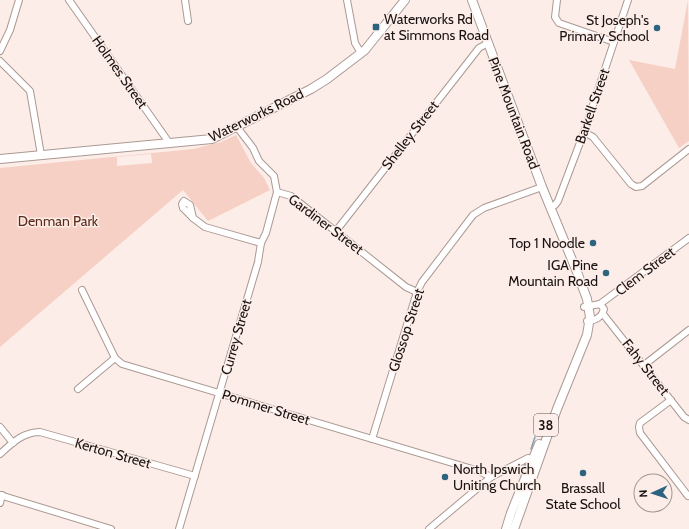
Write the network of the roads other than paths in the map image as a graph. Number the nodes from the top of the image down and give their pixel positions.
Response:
1 (19, 0) edge
2 (69, 0) edge
3 (184, 0) edge
4 (347, 0) edge
5 (405, 0) edge
6 (469, 0) edge
7 (472, 0) edge
8 (557, 0) edge
9 (628, 0) edge
10 (478, 18) junction
11 (188, 21) dead end
12 (614, 42) junction
13 (488, 43) junction
14 (0, 51) edge
15 (361, 53) junction
16 (0, 61) edge
17 (237, 127) junction
18 (584, 132) junction
19 (170, 144) junction
20 (689, 149) edge
21 (41, 155) junction
22 (0, 159) edge
23 (542, 187) junction
24 (277, 192) junction
25 (550, 208) junction
26 (193, 218) dead end
27 (336, 231) junction
28 (689, 238) edge
29 (261, 243) junction
30 (82, 290) dead end
31 (417, 292) junction
32 (591, 304) junction
33 (603, 314) junction
34 (588, 321) junction
35 (689, 330) edge
36 (115, 358) junction
37 (644, 365) junction
38 (78, 389) dead end
39 (219, 393) junction
40 (671, 400) junction
41 (689, 420) edge
42 (0, 427) edge
43 (372, 439) junction
44 (13, 442) junction
45 (0, 454) edge
46 (535, 460) junction
47 (195, 476) junction
48 (491, 476) junction
49 (1, 494) edge
50 (688, 496) edge
51 (0, 503) edge
52 (103, 528) edge
53 (111, 529) edge
54 (179, 529) edge
55 (429, 529) edge
56 (506, 529) edge
57 (514, 529) edge

1 - 14 street
2 - 19 street, Holmes Street
3 - 11 street
4 - 15 street
5 - 15 main road, Waterworks Road
6 - 10 main road, Pine Mountain Road / 38
7 - 10 main road, Pine Mountain Road / 38
8 - 12 street
9 - 12 street, Barkell Street
10 - 13 main road, Pine Mountain Road / 38
12 - 18 street, Barkell Street
13 - 23 main road, Pine Mountain Road / 38
13 - 27 street, Shelley Street
15 - 17 main road, Waterworks Road
16 - 21 street
17 - 19 main road, Waterworks Road
17 - 24 street, Gardiner Street
18 - 20 street
18 - 25 street, Barkell Street
19 - 21 main road, Waterworks Road
21 - 22 main road, Waterworks Road
23 - 25 main road, Pine Mountain Road / 38
23 - 31 street, Glossop Street
24 - 27 street, Gardiner Street
24 - 29 street, Currey Street
25 - 32 main road, Pine Mountain Road / 38
26 - 29 street
27 - 31 street, Gardiner Street
28 - 32 street, Clem Street
29 - 39 street, Currey Street
30 - 36 street
31 - 43 street, Glossop Street
32 - 33 street
32 - 34 main road, Pine Mountain Road / 38
33 - 34 street
33 - 37 street, Fahy Street
34 - 46 main road, Pine Mountain Road / 38
35 - 37 street
36 - 38 street
36 - 39 street, Pommer Street
37 - 40 street, Fahy Street
39 - 43 street, Pommer Street
39 - 47 street, Currey Street
40 - 41 street, Fahy Street
40 - 50 street
42 - 44 street
43 - 48 street, Pommer Street
44 - 45 street
44 - 47 street, Kerton Street
46 - 48 street
46 - 56 main road, Pine Mountain Road / 38
46 - 57 main road, Pine Mountain Road / 38
47 - 54 street, Currey Street
48 - 55 street
49 - 51 street
49 - 52 street
52 - 53 street

